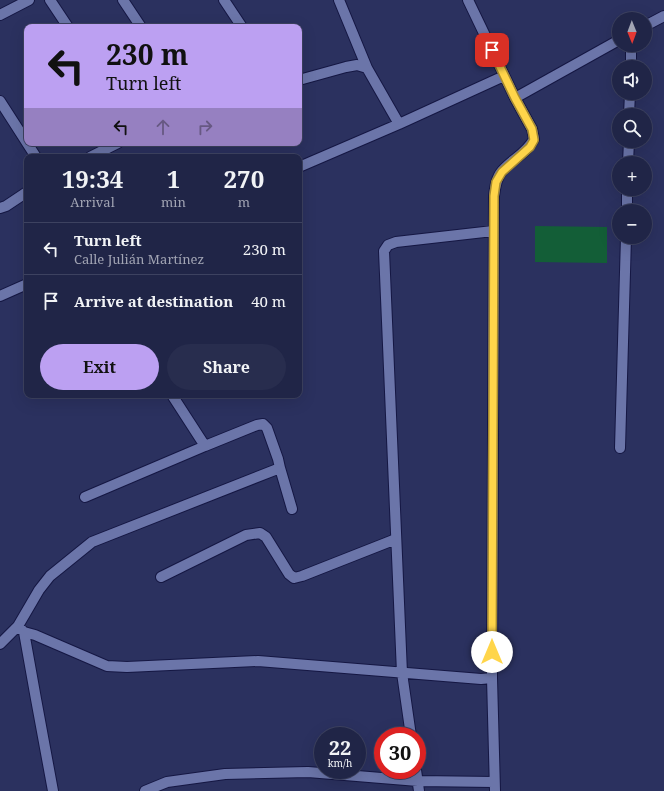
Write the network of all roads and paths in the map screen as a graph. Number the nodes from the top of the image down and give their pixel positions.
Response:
1 (29, 0) edge
2 (50, 0) edge
3 (123, 0) edge
4 (224, 0) edge
5 (338, 0) edge
6 (468, 0) edge
7 (0, 15) edge
8 (664, 16) edge
9 (652, 22) edge
10 (66, 24) edge
11 (139, 24) edge
12 (240, 24) edge
13 (612, 44) edge
14 (367, 68) junction
15 (504, 76) junction
16 (302, 79) edge
17 (515, 98) junction
18 (0, 101) edge
19 (399, 124) junction
20 (24, 138) edge
21 (112, 146) edge
22 (96, 154) edge
23 (302, 166) edge
24 (24, 194) edge
25 (0, 208) edge
26 (493, 231) junction
27 (626, 244) edge
28 (24, 285) edge
29 (0, 296) edge
30 (174, 398) edge
31 (205, 446) junction
32 (620, 448) dead end
33 (280, 468) junction
34 (85, 497) dead end
35 (292, 509) dead end
36 (396, 539) junction
37 (162, 577) dead end
38 (21, 629) junction
39 (0, 644) edge
40 (402, 673) junction
41 (492, 678) junction
42 (410, 727) edge
43 (418, 786) edge
44 (494, 786) edge
45 (53, 791) edge
46 (145, 791) edge

1 - 7 street
2 - 10 street
3 - 11 street
4 - 12 street
5 - 14 street
6 - 15 street
8 - 9 street
13 - 17 street
14 - 16 street
14 - 19 street
15 - 17 street
15 - 19 street
17 - 26 street
18 - 20 street
19 - 23 street
21 - 22 street
24 - 25 street
26 - 36 street
26 - 41 street
27 - 32 street
28 - 29 street
30 - 31 street
31 - 33 street
31 - 34 street
33 - 35 street
33 - 38 street
36 - 37 street
36 - 40 street
38 - 39 street
38 - 40 street
38 - 45 street
40 - 41 street
40 - 42 street
41 - 44 street
43 - 44 street
43 - 46 street

